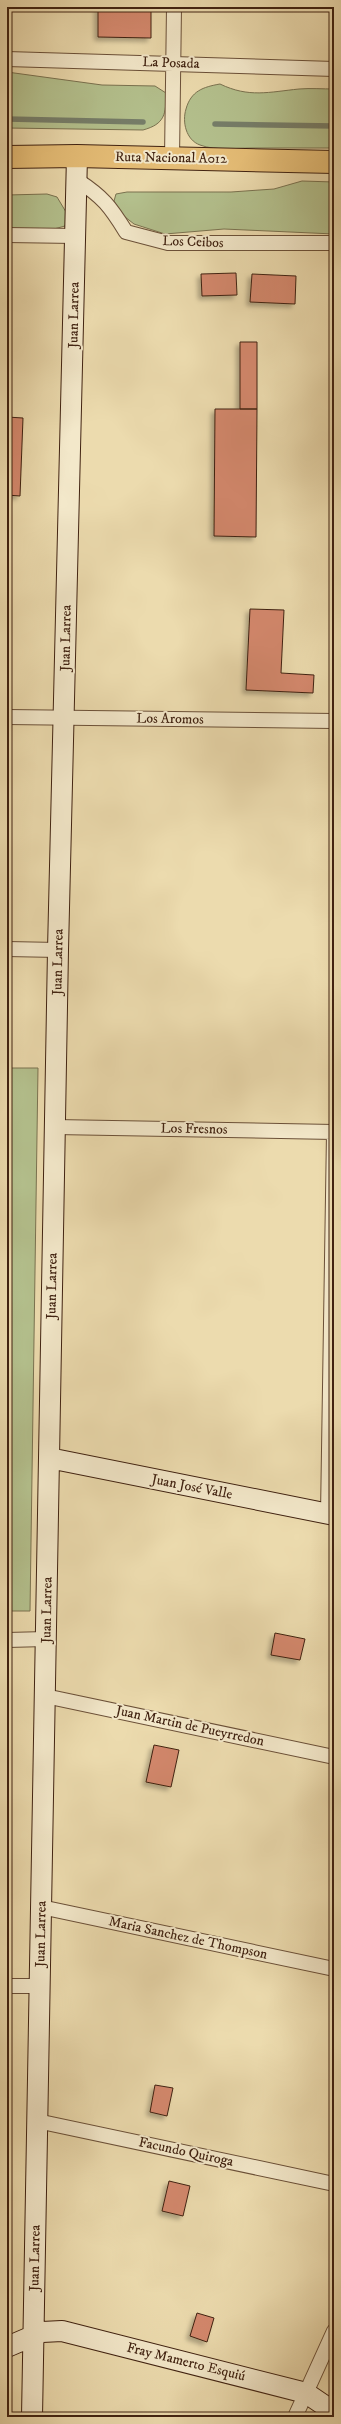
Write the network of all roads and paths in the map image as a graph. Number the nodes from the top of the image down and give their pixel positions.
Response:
1 (174, 7) edge
2 (7, 59) edge
3 (173, 63) junction
4 (334, 69) edge
5 (77, 156) junction
6 (7, 157) edge
7 (172, 158) junction
8 (334, 162) edge
9 (77, 180) junction
10 (7, 235) edge
11 (76, 236) junction
12 (334, 243) edge
13 (7, 717) edge
14 (64, 718) junction
15 (334, 721) edge
16 (7, 949) edge
17 (58, 950) junction
18 (55, 1127) junction
19 (334, 1133) edge
20 (49, 1458) junction
21 (331, 1514) edge
22 (46, 1639) junction
23 (7, 1640) edge
24 (45, 1696) junction
25 (334, 1757) edge
26 (42, 1907) junction
27 (334, 1970) edge
28 (7, 1986) edge
29 (40, 1986) junction
30 (38, 2121) junction
31 (334, 2184) edge
32 (334, 2331) edge
33 (34, 2335) junction
34 (7, 2347) edge
35 (306, 2393) junction
36 (334, 2412) edge
37 (32, 2417) edge
38 (295, 2417) edge

1 - 3 street
2 - 3 street, La Posada
3 - 4 street, La Posada
3 - 7 street
5 - 6 highway, Ruta Nacional A012
5 - 7 highway, Ruta Nacional A012
5 - 9 street, Juan Larrea
7 - 8 highway, Ruta Nacional A012
9 - 11 street, Juan Larrea
9 - 12 street, Los Ceibos
10 - 11 street
11 - 14 street, Juan Larrea
13 - 14 street, Los Aromos
14 - 15 street, Los Aromos
14 - 17 street, Juan Larrea
16 - 17 street
17 - 18 street, Juan Larrea
18 - 19 street, Los Fresnos
18 - 20 street, Juan Larrea
19 - 21 street
20 - 21 street, Juan José Valle
20 - 22 street, Juan Larrea
22 - 23 street
22 - 24 street, Juan Larrea
24 - 25 street, Juan Martin de Pueyrredon
24 - 26 street, Juan Larrea
26 - 27 street, Maria Sanchez de Thompson
26 - 29 street, Juan Larrea
28 - 29 street
29 - 30 street, Juan Larrea
30 - 31 street, Facundo Quiroga
30 - 33 street, Juan Larrea
32 - 35 street
33 - 34 street, Fray Mamerto Esquiú
33 - 35 street, Fray Mamerto Esquiú
33 - 37 street, Juan Larrea
35 - 36 street, Fray Mamerto Esquiú
35 - 38 street

